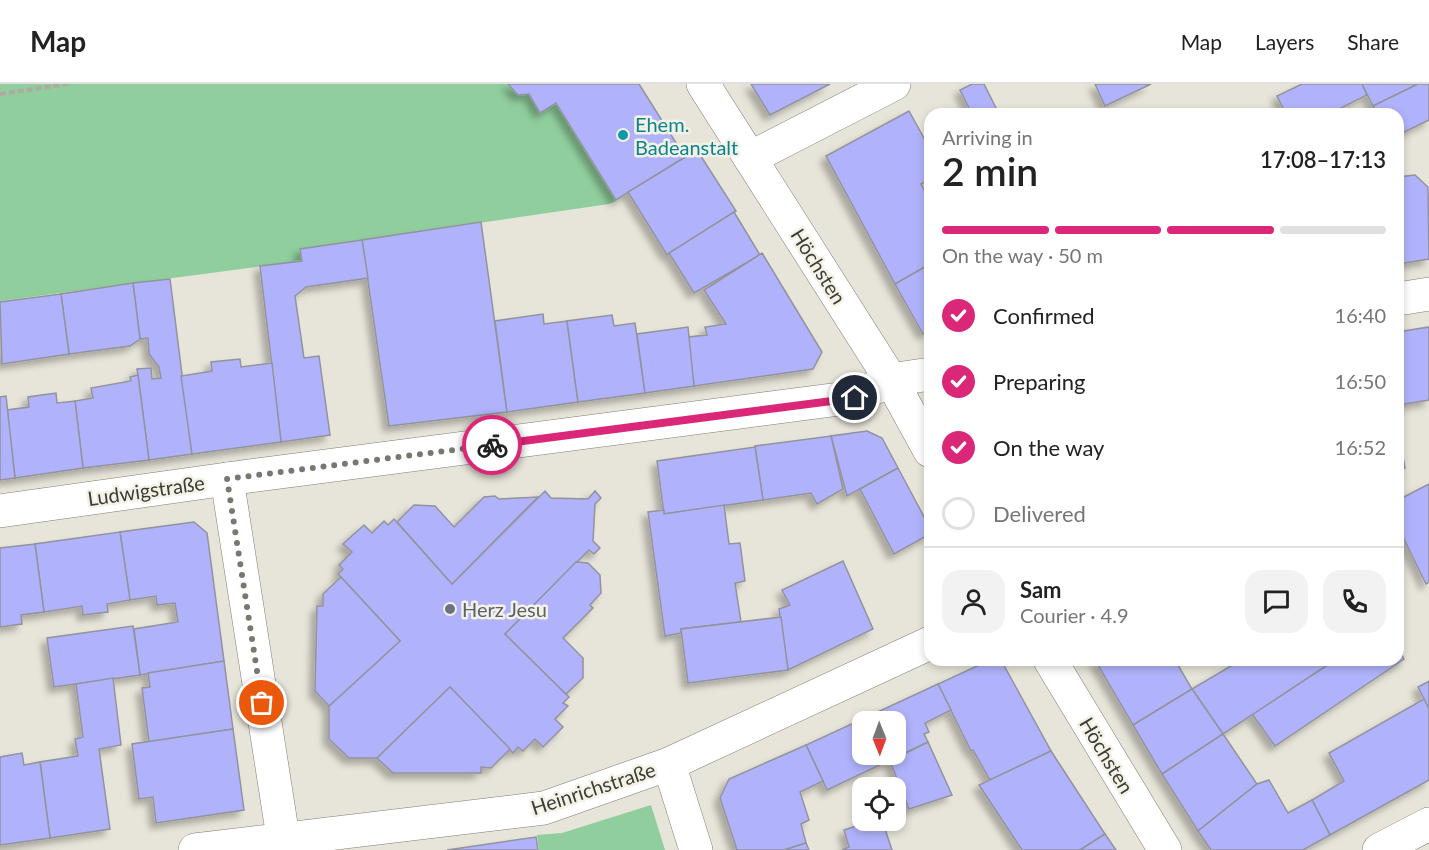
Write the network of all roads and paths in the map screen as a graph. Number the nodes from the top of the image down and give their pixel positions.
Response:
1 (68, 84) edge
2 (703, 84) edge
3 (894, 84) edge
4 (0, 94) edge
5 (750, 158) junction
6 (1429, 294) edge
7 (1404, 298) edge
8 (924, 375) edge
9 (891, 380) junction
10 (924, 440) edge
11 (227, 479) junction
12 (0, 511) edge
13 (924, 646) edge
14 (1054, 666) edge
15 (669, 764) junction
16 (1429, 824) edge
17 (284, 844) edge
18 (195, 850) edge
19 (696, 850) edge
20 (1165, 850) edge
21 (1378, 850) edge

1 - 4 path
2 - 5 street, Höchsten
3 - 5 street
5 - 9 street, Höchsten
6 - 7 street
8 - 9 street, Ludwigstraße
9 - 10 street, Höchsten
9 - 11 street, Ludwigstraße
11 - 12 street, Ludwigstraße
11 - 17 street
13 - 15 street, Heinrichstraße
14 - 20 street, Höchsten
15 - 17 street, Heinrichstraße
15 - 19 street
16 - 21 street
17 - 18 street, Heinrichstraße

